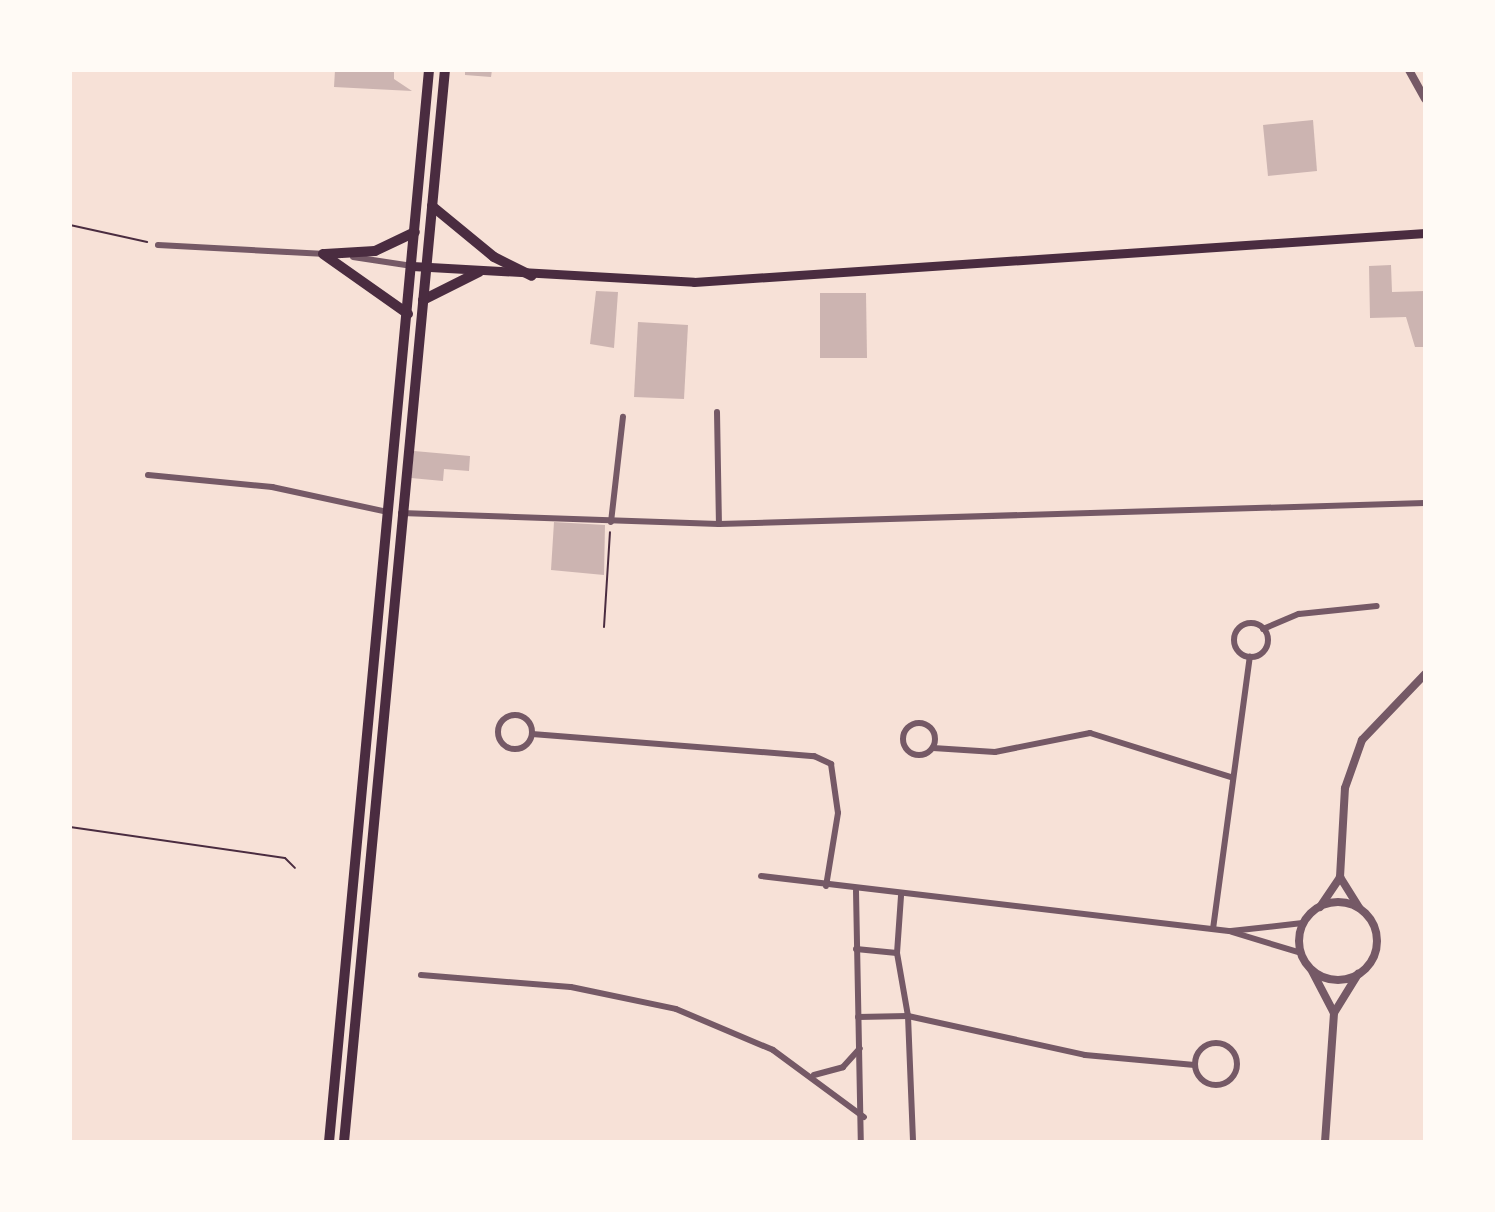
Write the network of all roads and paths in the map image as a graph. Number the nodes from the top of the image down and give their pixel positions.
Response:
1 (429, 70) edge
2 (445, 70) edge
3 (1409, 70) edge
4 (1425, 99) edge
5 (432, 206) junction
6 (70, 225) edge
7 (415, 232) junction
8 (1425, 233) edge
9 (158, 245) joint
10 (323, 254) junction
11 (412, 266) junction
12 (425, 269) junction
13 (479, 272) junction
14 (532, 276) junction
15 (423, 300) junction
16 (408, 314) junction
17 (717, 412) dead end
18 (623, 417) dead end
19 (148, 475) dead end
20 (1425, 503) edge
21 (388, 512) junction
22 (401, 513) junction
23 (611, 522) junction
24 (719, 524) junction
25 (1377, 606) dead end
26 (604, 627) dead end
27 (1263, 629) junction
28 (1250, 656) junction
29 (1425, 674) edge
30 (532, 734) junction
31 (933, 748) junction
32 (1230, 777) junction
33 (70, 827) edge
34 (295, 868) dead end
35 (761, 876) dead end
36 (1340, 877) junction
37 (826, 886) junction
38 (856, 891) junction
39 (901, 896) junction
40 (1320, 907) junction
41 (1362, 910) junction
42 (1303, 923) junction
43 (1213, 929) junction
44 (1231, 931) junction
45 (856, 949) junction
46 (897, 953) junction
47 (1301, 953) junction
48 (1310, 968) junction
49 (1358, 974) junction
50 (421, 975) dead end
51 (1334, 1013) junction
52 (908, 1016) junction
53 (858, 1017) junction
54 (861, 1048) junction
55 (1195, 1065) junction
56 (814, 1075) junction
57 (864, 1117) junction
58 (329, 1142) edge
59 (344, 1142) edge
60 (861, 1142) edge
61 (913, 1142) edge
62 (1325, 1142) edge

1 - 7 main road
2 - 5 main road
3 - 4 street
5 - 12 main road
5 - 14 main road
6 - 9 path
7 - 10 main road
7 - 11 main road
8 - 14 main road
9 - 10 street
10 - 11 street
10 - 16 main road
11 - 12 main road
11 - 16 main road
12 - 13 main road
12 - 15 main road
13 - 14 main road
13 - 15 main road
15 - 22 main road
16 - 21 main road
17 - 24 street
18 - 23 street
19 - 21 street
20 - 24 street
21 - 58 main road
22 - 23 street
22 - 59 main road
23 - 24 street
23 - 26 path
25 - 27 street
27 - 28 street
27 - 28 street
28 - 32 street
29 - 36 street
30 - 30 street
30 - 37 street
31 - 31 street
31 - 32 street
32 - 43 street
33 - 34 path
35 - 37 street
36 - 40 street
36 - 41 street
37 - 38 street
38 - 39 street
38 - 45 street
39 - 43 street
39 - 46 street
40 - 41 street
40 - 42 street
41 - 49 street
42 - 44 street
42 - 47 street
43 - 44 street
44 - 47 street
45 - 46 street
45 - 53 street
46 - 52 street
47 - 48 street
48 - 49 street
48 - 51 street
49 - 51 street
50 - 56 street
51 - 62 street
52 - 53 street
52 - 55 street
52 - 61 street
53 - 54 street
54 - 56 street
54 - 57 street
55 - 55 street
56 - 57 street
57 - 60 street

